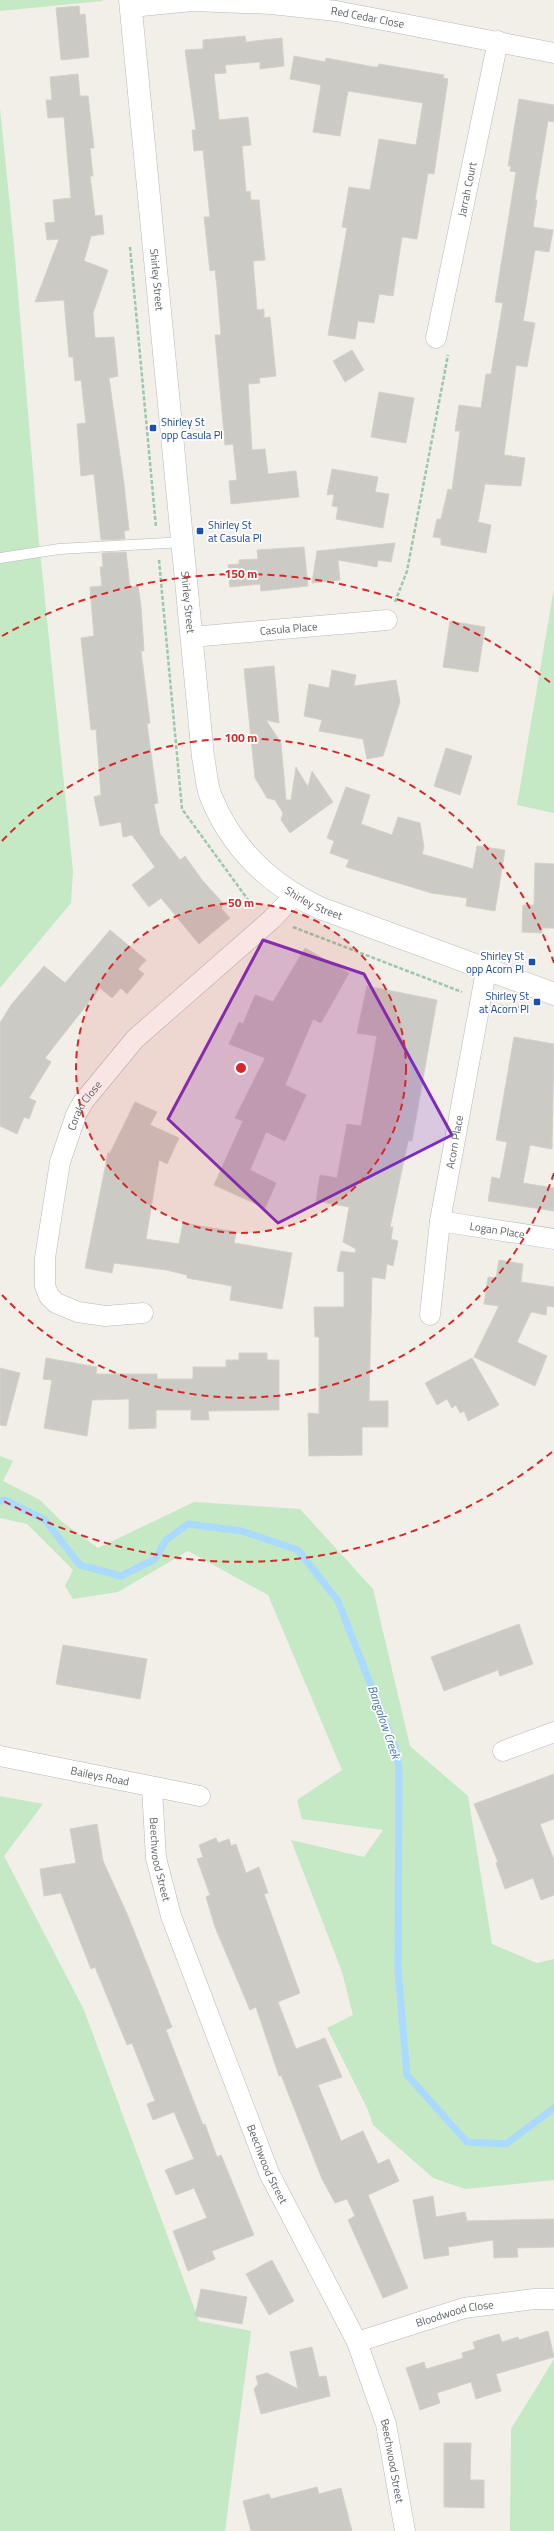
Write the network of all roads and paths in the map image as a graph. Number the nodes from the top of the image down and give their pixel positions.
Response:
1 (131, 3) edge
2 (498, 41) junction
3 (554, 53) edge
4 (129, 244) dead end
5 (436, 338) joint
6 (184, 542) junction
7 (157, 544) junction
8 (0, 558) edge
9 (387, 620) joint
10 (191, 637) junction
11 (294, 896) junction
12 (272, 919) junction
13 (486, 971) junction
14 (554, 994) edge
15 (482, 1000) junction
16 (528, 1008) dead end
17 (440, 1221) junction
18 (554, 1239) edge
19 (143, 1313) dead end
20 (430, 1315) dead end
21 (554, 1732) edge
22 (503, 1751) dead end
23 (0, 1756) edge
24 (152, 1788) junction
25 (200, 1796) dead end
26 (554, 2299) edge
27 (357, 2342) junction
28 (405, 2531) edge

1 - 2 street, Red Cedar Close
1 - 6 street, Shirley Street
2 - 3 street, Red Cedar Close
2 - 5 street, Jarrah Court
4 - 7 path
5 - 9 path
6 - 7 lane
6 - 10 street, Shirley Street
7 - 8 lane
7 - 12 path
9 - 10 street, Casula Place
10 - 11 street, Shirley Street
11 - 12 street, Coraki Close
11 - 13 street, Shirley Street
12 - 15 path
12 - 19 street, Coraki Close
13 - 14 street, Shirley Street
13 - 15 street, Acorn Place
15 - 16 path
15 - 17 street, Acorn Place
17 - 18 street, Logan Place
17 - 20 street, Acorn Place
21 - 22 street
23 - 24 street, Baileys Road
24 - 25 street, Baileys Road
24 - 27 street, Beechwood Street
26 - 27 street, Bloodwood Close
27 - 28 street, Beechwood Street

